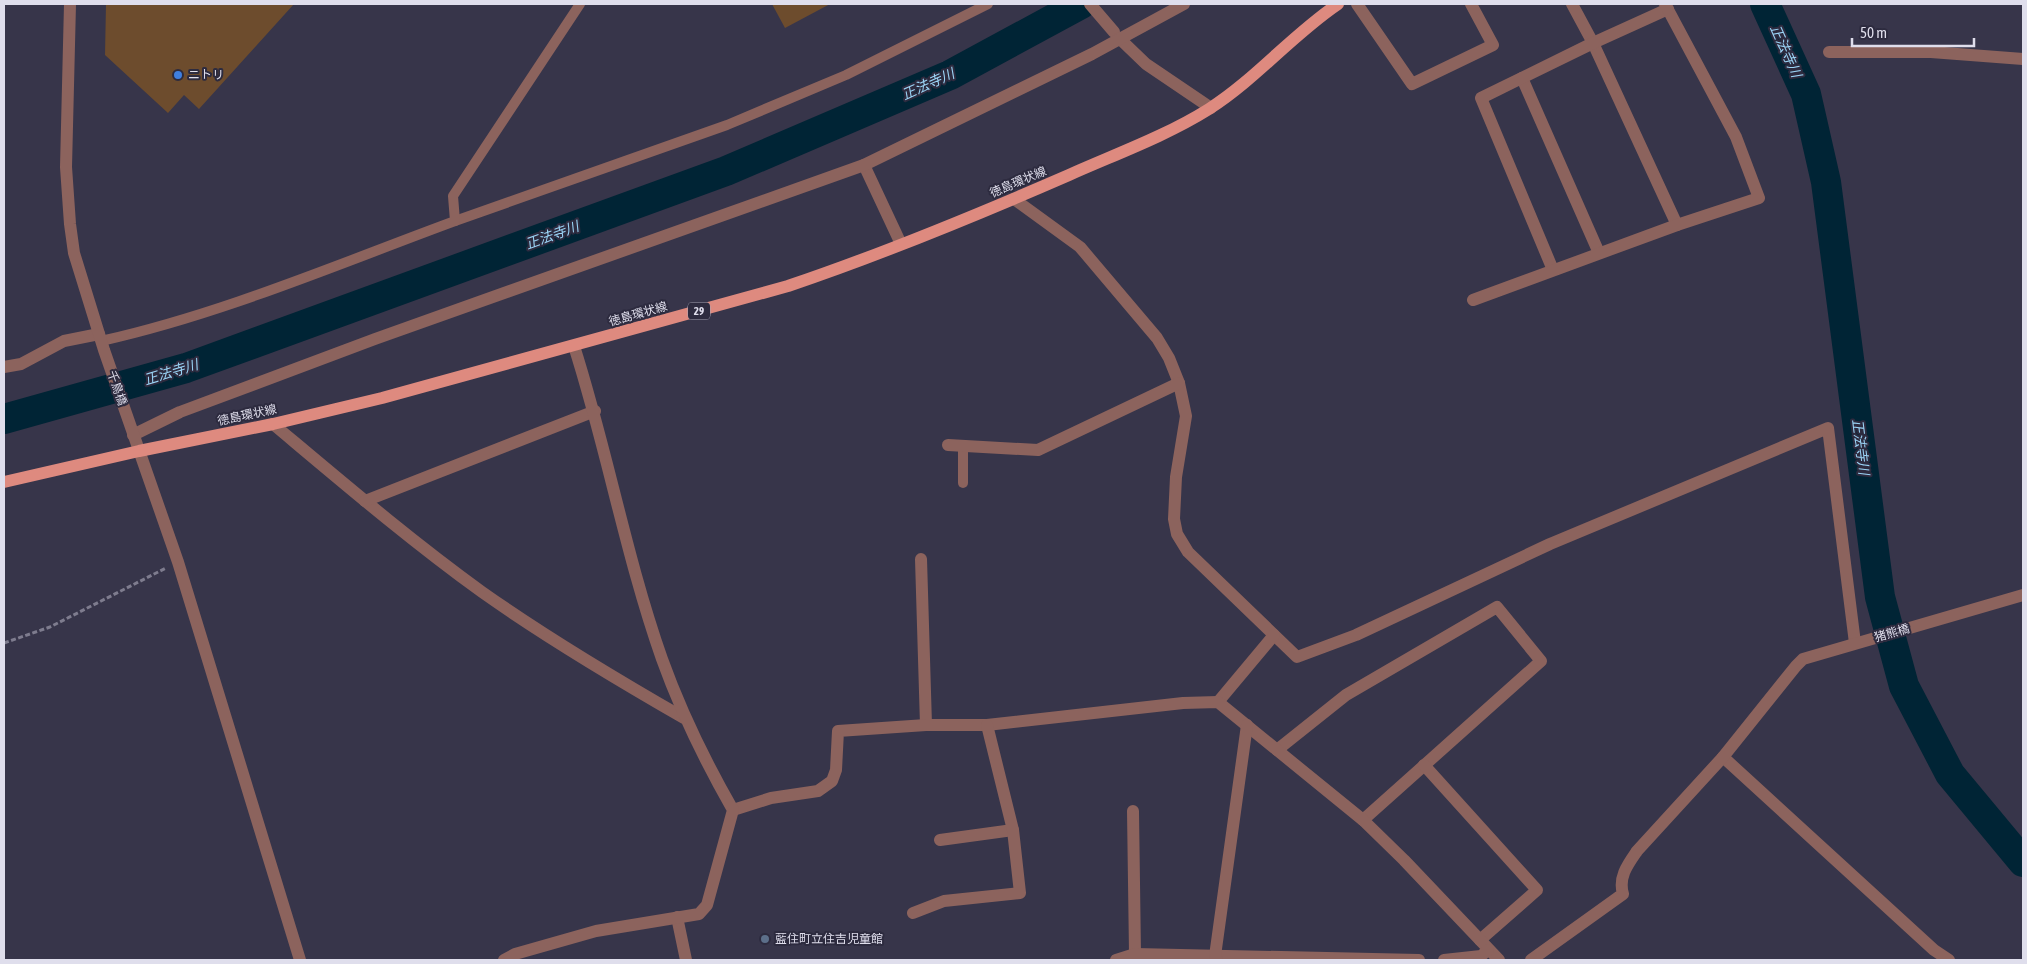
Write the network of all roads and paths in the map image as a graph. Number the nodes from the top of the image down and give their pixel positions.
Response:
1 (70, 4) edge
2 (580, 4) edge
3 (988, 4) edge
4 (1090, 4) edge
5 (1184, 4) edge
6 (1338, 4) edge
7 (1357, 4) edge
8 (1471, 4) edge
9 (1572, 4) edge
10 (1667, 6) edge
11 (1117, 35) junction
12 (1593, 42) junction
13 (1829, 52) dead end
14 (2023, 59) edge
15 (1522, 78) junction
16 (1211, 108) junction
17 (864, 165) junction
18 (1014, 199) junction
19 (454, 221) junction
20 (1676, 225) junction
21 (901, 244) junction
22 (1599, 253) junction
23 (1552, 270) junction
24 (1473, 300) dead end
25 (101, 342) junction
26 (574, 346) junction
27 (4, 367) edge
28 (1179, 383) junction
29 (595, 411) junction
30 (273, 424) junction
31 (132, 431) junction
32 (948, 445) dead end
33 (963, 446) junction
34 (139, 451) junction
35 (4, 482) edge
36 (962, 483) dead end
37 (365, 501) junction
38 (921, 559) dead end
39 (178, 562) junction
40 (2023, 595) edge
41 (1274, 635) junction
42 (1859, 642) junction
43 (4, 643) edge
44 (1218, 702) junction
45 (684, 718) junction
46 (926, 725) junction
47 (987, 725) junction
48 (1247, 725) junction
49 (1277, 750) junction
50 (1723, 757) junction
51 (1424, 765) junction
52 (732, 810) junction
53 (1133, 811) dead end
54 (1363, 820) junction
55 (1013, 830) junction
56 (940, 840) dead end
57 (913, 913) dead end
58 (677, 917) junction
59 (1484, 945) junction
60 (1135, 954) junction
61 (1216, 958) edge
62 (300, 960) edge
63 (504, 960) edge
64 (686, 960) edge
65 (1116, 960) edge
66 (1419, 960) edge
67 (1444, 960) edge
68 (1499, 960) edge
69 (1531, 960) edge
70 (1949, 960) edge

1 - 25 street, 千鳥橋
2 - 19 lane
3 - 19 lane
4 - 11 street
5 - 11 street
6 - 16 main road, 徳島環状線 / 29
7 - 8 street
9 - 12 street
10 - 12 street
10 - 20 street
11 - 16 street
11 - 17 street
12 - 15 street
12 - 20 street
13 - 14 street
15 - 22 street
15 - 23 street
16 - 18 main road, 徳島環状線 / 29
17 - 21 street
17 - 31 street
18 - 21 main road, 徳島環状線 / 29
18 - 28 street
19 - 25 lane
20 - 22 street
21 - 26 main road, 徳島環状線 / 29
22 - 23 street
23 - 24 street
25 - 27 street
25 - 31 street, 千鳥橋
26 - 29 street
26 - 30 main road, 徳島環状線 / 29
28 - 33 street
28 - 41 street
29 - 37 street
29 - 45 street
30 - 34 main road, 徳島環状線 / 29
30 - 37 street
31 - 34 street, 千鳥橋
32 - 33 street
33 - 36 lane
34 - 35 main road, 徳島環状線 / 29
34 - 39 street, 千鳥橋
37 - 45 street
38 - 46 street
39 - 43 path
39 - 62 street, 千鳥橋
40 - 42 street, 猪熊橋
41 - 42 street
41 - 44 street
42 - 50 street, 猪熊橋
44 - 47 street
44 - 48 street
45 - 52 street
46 - 47 street
46 - 52 street
47 - 55 street
48 - 49 street
48 - 61 street
49 - 51 street
49 - 54 street
50 - 69 street, 猪熊橋
50 - 70 street
51 - 54 street
51 - 59 street
52 - 58 street
53 - 60 street
54 - 59 street
55 - 56 street
55 - 57 street
58 - 63 street
58 - 64 street
59 - 67 street
59 - 68 street
60 - 61 street
60 - 65 street
61 - 66 street

